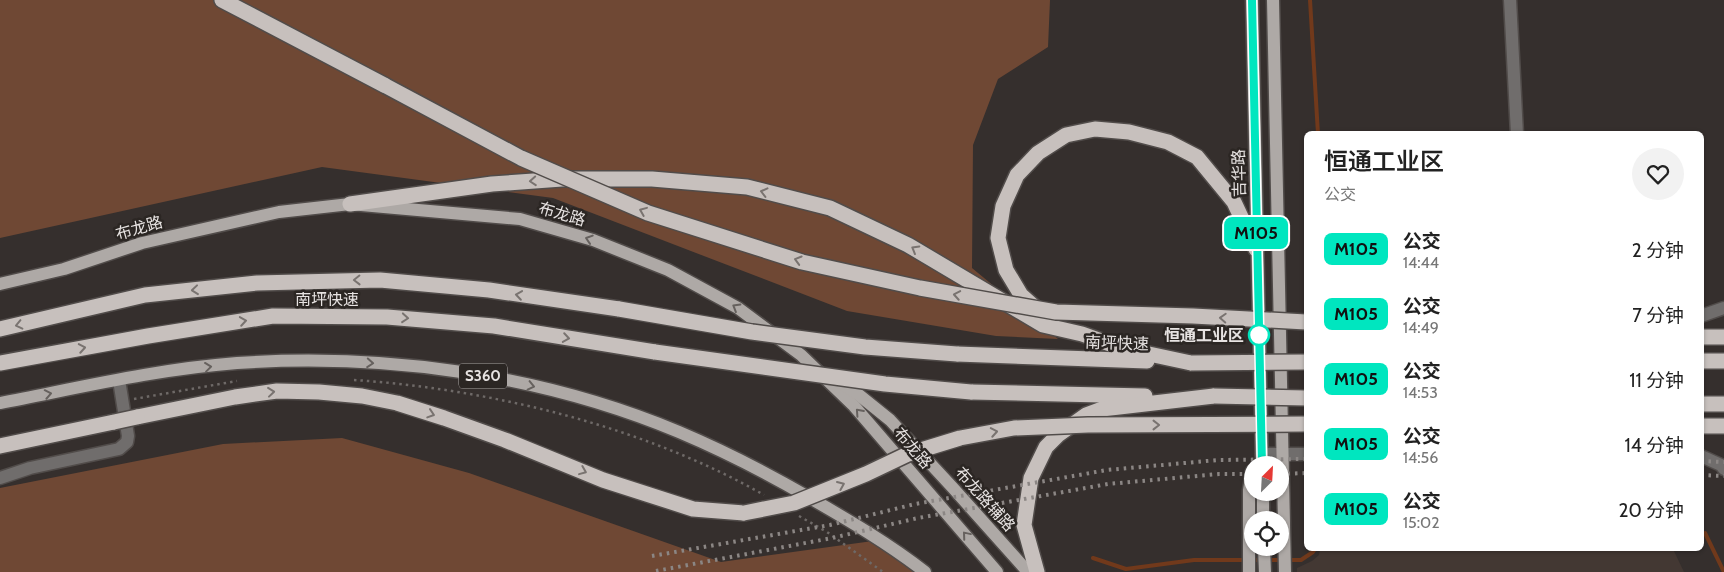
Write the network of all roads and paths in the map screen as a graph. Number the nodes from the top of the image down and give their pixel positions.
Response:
1 (222, 0) edge
2 (1252, 0) edge
3 (1273, 0) edge
4 (1510, 0) edge
5 (1517, 131) edge
6 (350, 204) junction
7 (1256, 249) junction
8 (0, 284) edge
9 (1724, 308) edge
10 (1704, 315) edge
11 (1304, 322) edge
12 (0, 329) edge
13 (1082, 334) junction
14 (1724, 337) edge
15 (1704, 338) edge
16 (801, 355) junction
17 (1704, 361) edge
18 (1724, 361) edge
19 (1304, 362) edge
20 (0, 363) edge
21 (1191, 363) junction
22 (119, 380) junction
23 (1214, 396) junction
24 (1304, 398) edge
25 (0, 403) edge
26 (1704, 404) edge
27 (1724, 404) edge
28 (1304, 424) edge
29 (1704, 426) edge
30 (1724, 426) edge
31 (0, 446) edge
32 (1283, 454) junction
33 (1304, 454) edge
34 (1260, 456) edge
35 (1276, 456) edge
36 (1704, 457) edge
37 (1724, 469) edge
38 (0, 478) edge
39 (1250, 501) edge
40 (1264, 556) edge
41 (925, 572) edge
42 (998, 572) edge
43 (1028, 572) edge
44 (1037, 572) edge
45 (1249, 572) edge
46 (1265, 572) edge
47 (1285, 572) edge

11 -> 1 highway, bridge
2 - 7 main road, 吉华路
3 - 32 main road
4 - 5 street
6 - 8 main road, 布龙路
13 -> 6 highway
16 -> 6 main road, 布龙路
7 - 13 highway
7 - 34 main road, 吉华路
9 - 10 street
21 -> 12 highway, 南坪快速, bridge
13 - 21 highway
14 - 15 highway
42 -> 16 main road, 布龙路
16 - 43 main road, 布龙路辅路
17 - 18 highway
19 - 21 highway, 南坪快速, bridge
20 -> 23 highway, 南坪快速, bridge
25 -> 22 main road, S360
22 - 38 street
22 -> 41 main road, S360
23 - 24 highway, bridge
23 - 44 highway
26 - 27 highway
31 -> 28 highway, bridge
29 - 30 highway
32 - 33 street
32 - 35 street
32 - 47 main road
36 - 37 street
39 - 45 main road
40 - 46 main road

